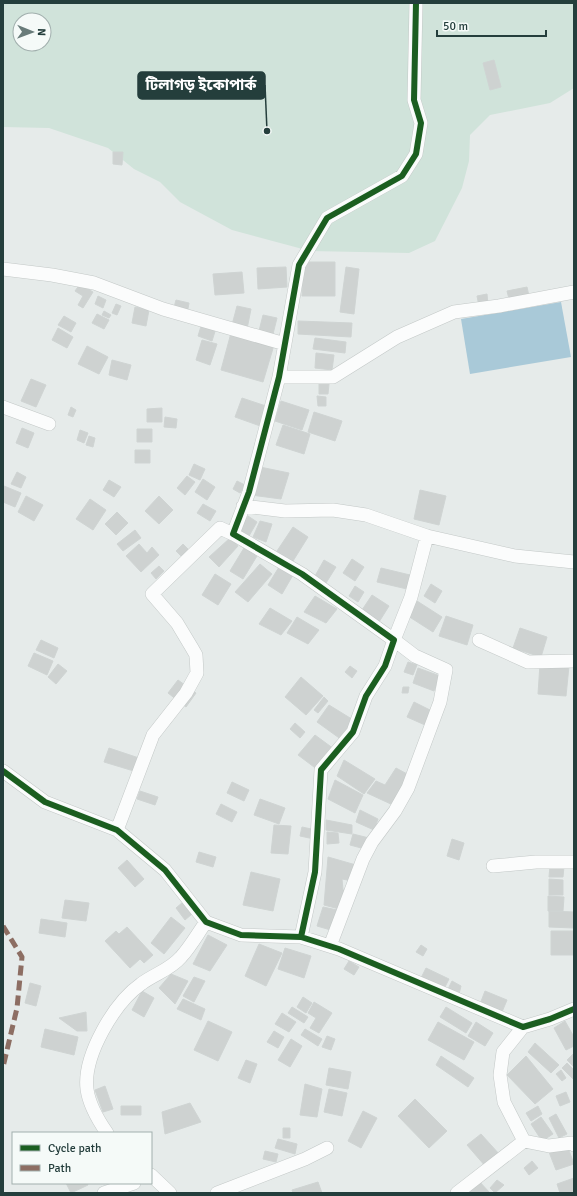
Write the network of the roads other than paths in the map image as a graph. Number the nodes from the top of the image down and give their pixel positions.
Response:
1 (416, 3) edge
2 (3, 270) edge
3 (574, 292) edge
4 (285, 344) junction
5 (279, 377) junction
6 (3, 407) edge
7 (49, 424) dead end
8 (243, 506) junction
9 (233, 534) junction
10 (427, 536) junction
11 (574, 562) edge
12 (394, 640) junction
13 (479, 640) dead end
14 (574, 661) edge
15 (3, 771) edge
16 (118, 830) junction
17 (574, 862) edge
18 (493, 866) dead end
19 (206, 922) junction
20 (301, 937) junction
21 (330, 946) junction
22 (574, 1009) edge
23 (522, 1027) junction
24 (106, 1132) edge
25 (524, 1141) junction
26 (574, 1145) edge
27 (327, 1148) dead end
28 (152, 1176) edge
29 (131, 1184) edge
30 (104, 1193) edge
31 (170, 1193) edge
32 (217, 1193) edge
33 (457, 1193) edge

1 - 4 street
2 - 4 street
3 - 5 street
4 - 5 street
5 - 8 street
6 - 7 street
8 - 9 street
8 - 10 street
9 - 12 street
9 - 16 street
10 - 11 street
10 - 12 street
12 - 20 street
12 - 21 street
13 - 14 street
15 - 16 street
16 - 19 street
17 - 18 street
19 - 20 street
19 - 24 street
20 - 21 street
21 - 23 street
22 - 23 street
23 - 25 street
25 - 26 street
25 - 33 street
27 - 32 street
28 - 31 street
29 - 30 street

